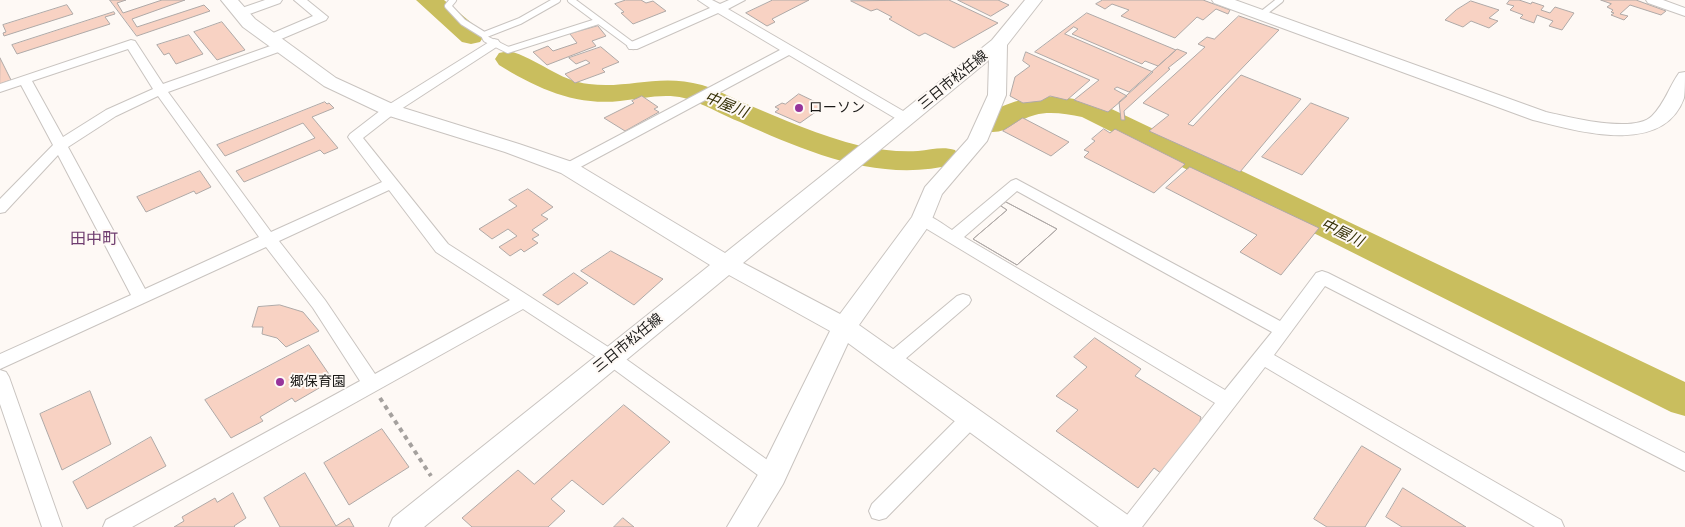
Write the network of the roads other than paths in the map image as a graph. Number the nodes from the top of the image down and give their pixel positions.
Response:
1 (276, 0) edge
2 (300, 0) edge
3 (453, 0) edge
4 (557, 0) edge
5 (571, 0) edge
6 (704, 0) edge
7 (739, 0) edge
8 (1034, 0) edge
9 (1220, 0) edge
10 (1280, 0) edge
11 (1652, 0) edge
12 (234, 7) edge
13 (718, 9) junction
14 (1685, 12) edge
15 (1261, 15) junction
16 (599, 21) junction
17 (489, 39) junction
18 (275, 43) junction
19 (998, 44) junction
20 (633, 46) joint
21 (788, 51) junction
22 (1685, 77) edge
23 (25, 80) junction
24 (0, 88) edge
25 (162, 91) junction
26 (390, 110) junction
27 (905, 118) junction
28 (61, 146) junction
29 (568, 168) junction
30 (390, 184) junction
31 (0, 208) edge
32 (922, 219) junction
33 (954, 237) junction
34 (268, 239) junction
35 (726, 264) junction
36 (140, 297) junction
37 (524, 300) junction
38 (963, 300) dead end
39 (844, 327) junction
40 (1283, 330) junction
41 (610, 357) junction
42 (1263, 357) junction
43 (891, 361) junction
44 (0, 362) edge
45 (0, 377) edge
46 (372, 384) junction
47 (1227, 401) junction
48 (971, 418) junction
49 (1685, 462) edge
50 (774, 474) junction
51 (879, 511) dead end
52 (52, 527) edge
53 (113, 527) edge
54 (403, 527) edge
55 (741, 527) edge
56 (1122, 527) edge
57 (1130, 527) edge
58 (1554, 527) edge

1 - 12 street
2 - 18 street
3 - 17 lane
4 - 17 lane
5 - 16 lane
6 - 13 street
7 - 13 street
8 - 19 street, 三日市松任線
9 - 15 street
10 - 15 lane
11 - 14 street
12 - 18 street
13 - 20 street
13 - 21 street
15 - 22 street
16 - 17 lane
16 - 20 lane
17 - 26 street
18 - 25 street
18 - 26 street
19 - 27 street, 三日市松任線
19 - 32 street
21 - 27 street
21 - 29 street
23 - 24 street
23 - 25 street
23 - 28 street
25 - 28 street
25 - 34 street
26 - 29 street
26 - 30 street
27 - 35 street, 三日市松任線
28 - 31 street
28 - 36 street
29 - 35 street
30 - 34 street
30 - 37 street
32 - 33 street
32 - 39 street
33 - 40 street
33 - 47 street
34 - 36 street
34 - 46 street
35 - 39 street
35 - 41 street, 三日市松任線
36 - 44 street
37 - 41 street
37 - 46 street
38 - 43 street
39 - 43 street
39 - 50 street
40 - 42 street
40 - 49 street
41 - 50 street
41 - 54 street, 三日市松任線
42 - 47 street
42 - 58 street
43 - 48 street
45 - 52 street
46 - 53 street
47 - 57 street
48 - 51 street
48 - 56 street
50 - 55 street

